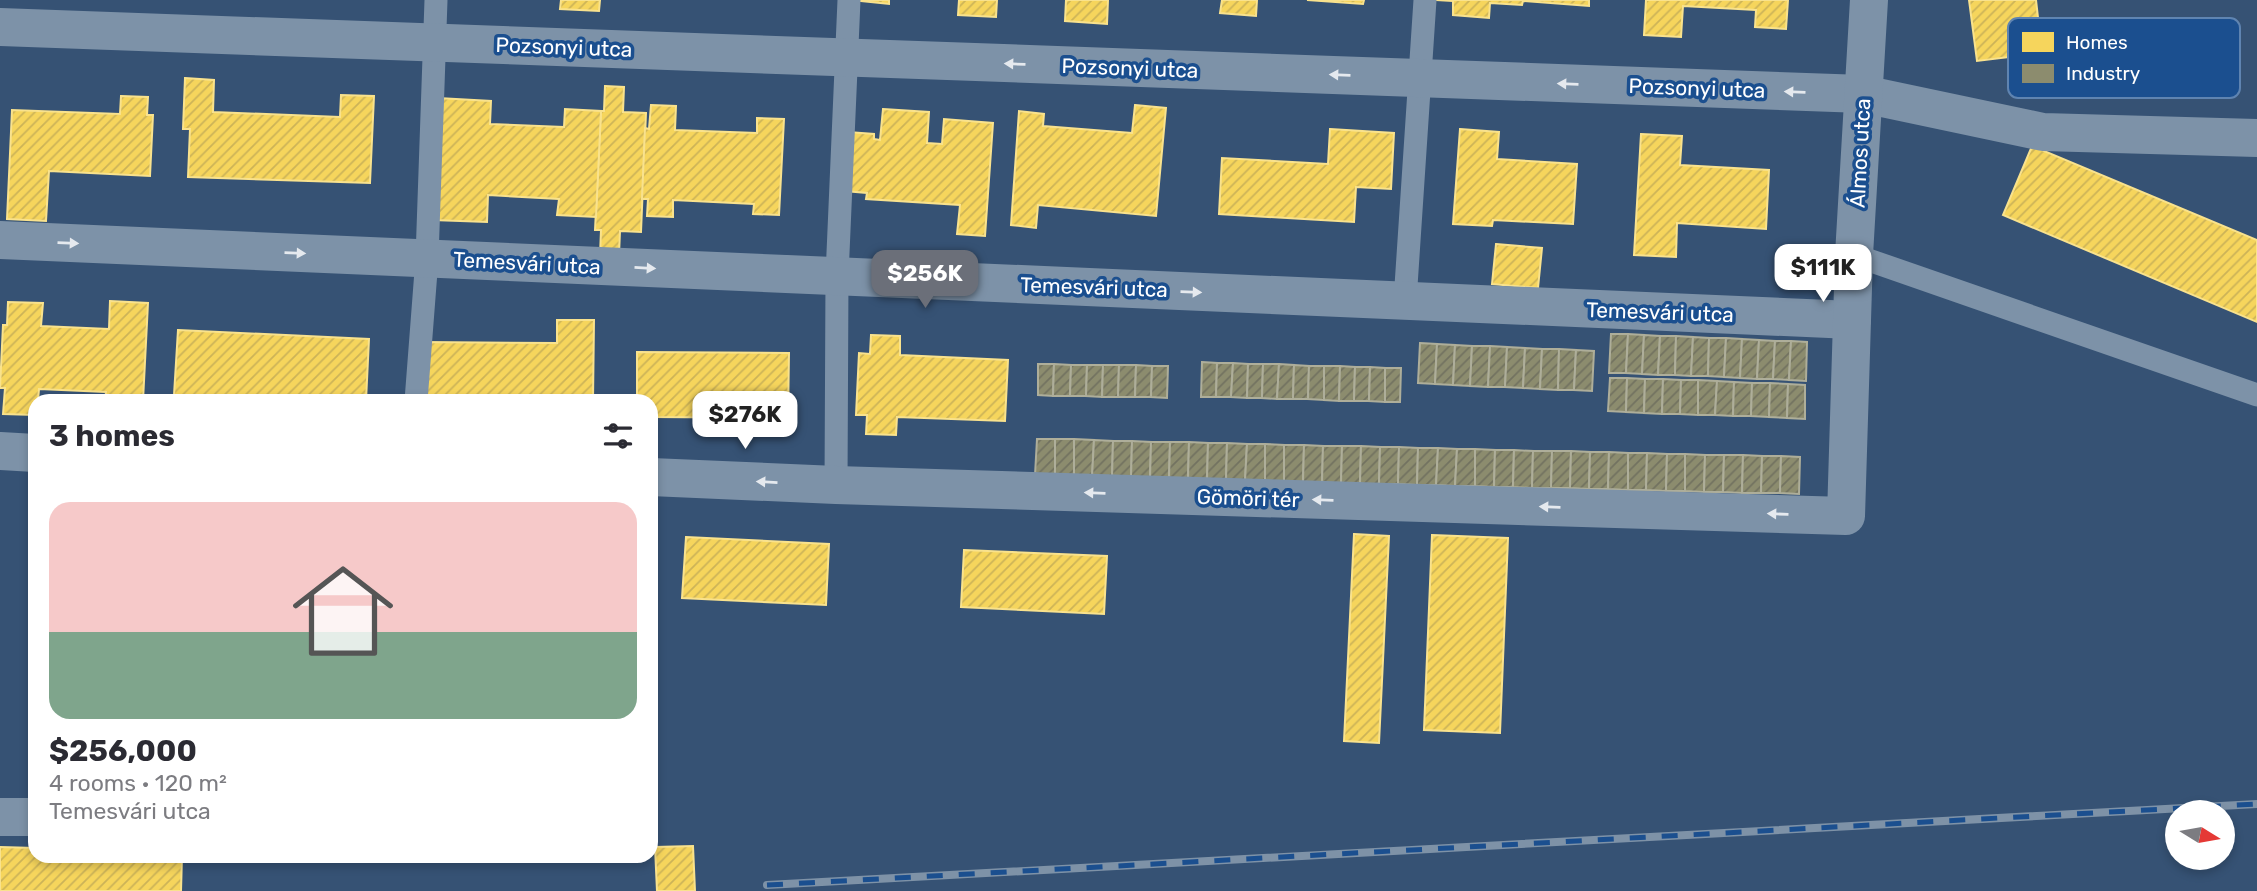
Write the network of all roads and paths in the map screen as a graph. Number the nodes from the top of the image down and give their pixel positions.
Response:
1 (436, 0) edge
2 (849, 0) edge
3 (1425, 0) edge
4 (1869, 0) edge
5 (0, 27) edge
6 (435, 43) junction
7 (847, 57) junction
8 (1421, 78) junction
9 (1863, 94) junction
10 (2257, 138) edge
11 (0, 240) edge
12 (1854, 255) junction
13 (428, 258) junction
14 (837, 276) junction
15 (1405, 301) junction
16 (1852, 320) junction
17 (417, 394) edge
18 (2257, 396) edge
19 (0, 451) edge
20 (28, 453) edge
21 (658, 477) edge
22 (835, 485) junction
23 (1846, 516) joint
24 (0, 817) edge
25 (28, 817) edge

1 - 6 lane
2 - 7 lane
3 - 8 lane
4 - 9 street, Álmos utca
5 - 6 street, Pozsonyi utca
6 - 7 street, Pozsonyi utca
6 - 13 lane
8 -> 7 street, Pozsonyi utca
7 - 14 lane
9 -> 8 street, Pozsonyi utca
8 - 15 lane
9 - 10 street, Pozsonyi utca
9 - 12 street, Álmos utca
11 -> 13 street, Temesvári utca
12 - 16 street, Álmos utca
12 - 18 lane
13 -> 14 street, Temesvári utca
13 - 17 lane
14 -> 15 street, Temesvári utca
14 - 22 lane
15 - 16 street, Temesvári utca
16 - 23 street, Álmos utca
19 - 20 street
22 -> 21 street, Gömöri tér
23 -> 22 street, Gömöri tér
24 - 25 street

